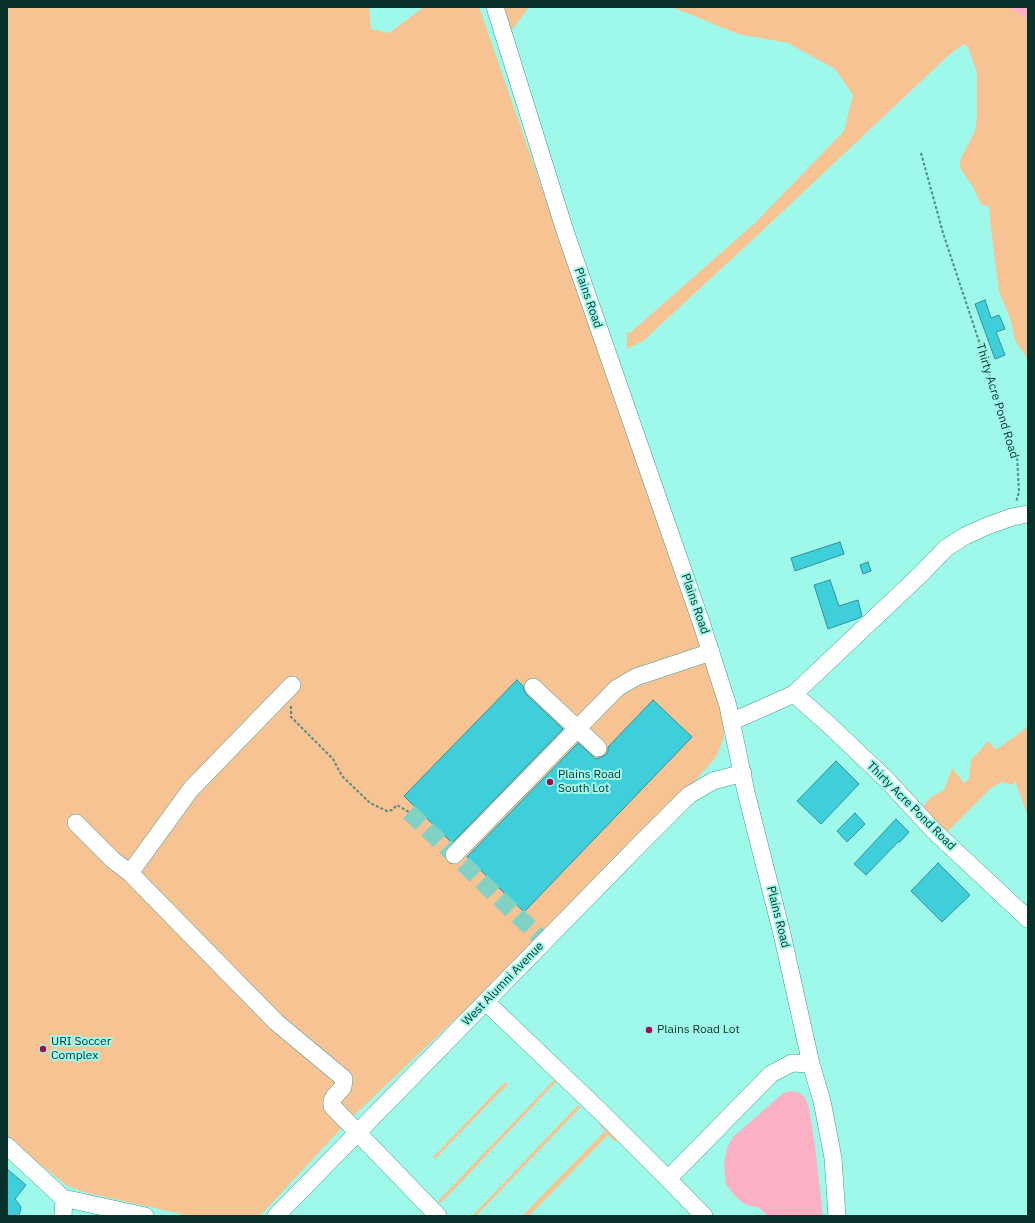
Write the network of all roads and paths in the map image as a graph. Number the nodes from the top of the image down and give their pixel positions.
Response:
1 (495, 7) edge
2 (920, 152) dead end
3 (1020, 515) edge
4 (711, 652) junction
5 (292, 685) joint
6 (533, 687) dead end
7 (794, 694) junction
8 (731, 722) junction
9 (578, 728) junction
10 (598, 748) dead end
11 (743, 773) junction
12 (410, 812) tunnel mouth
13 (76, 823) dead end
14 (454, 855) dead end
15 (130, 873) junction
16 (1028, 919) edge
17 (486, 1002) junction
18 (812, 1064) junction
19 (357, 1133) junction
20 (7, 1146) edge
21 (668, 1179) junction
22 (64, 1199) junction
23 (63, 1216) edge
24 (145, 1216) edge
25 (276, 1216) edge
26 (438, 1216) edge
27 (704, 1216) edge
28 (837, 1216) edge

1 - 4 street, Plains Road
2 - 3 path, Thirty Acre Pond Road
3 - 7 street
4 - 8 street, Plains Road
4 - 9 street
5 - 12 path
5 - 15 street
6 - 9 street
7 - 8 street
7 - 16 street, Thirty Acre Pond Road
8 - 11 street, Plains Road
9 - 10 street
9 - 14 street
11 - 17 street, West Alumni Avenue
11 - 18 street, Plains Road
13 - 15 street
15 - 19 street
17 - 19 street, West Alumni Avenue
17 - 21 street
18 - 21 street
18 - 28 street, Plains Road
19 - 25 street, West Alumni Avenue
19 - 26 street
20 - 22 street
21 - 27 street
22 - 23 street
22 - 24 street

